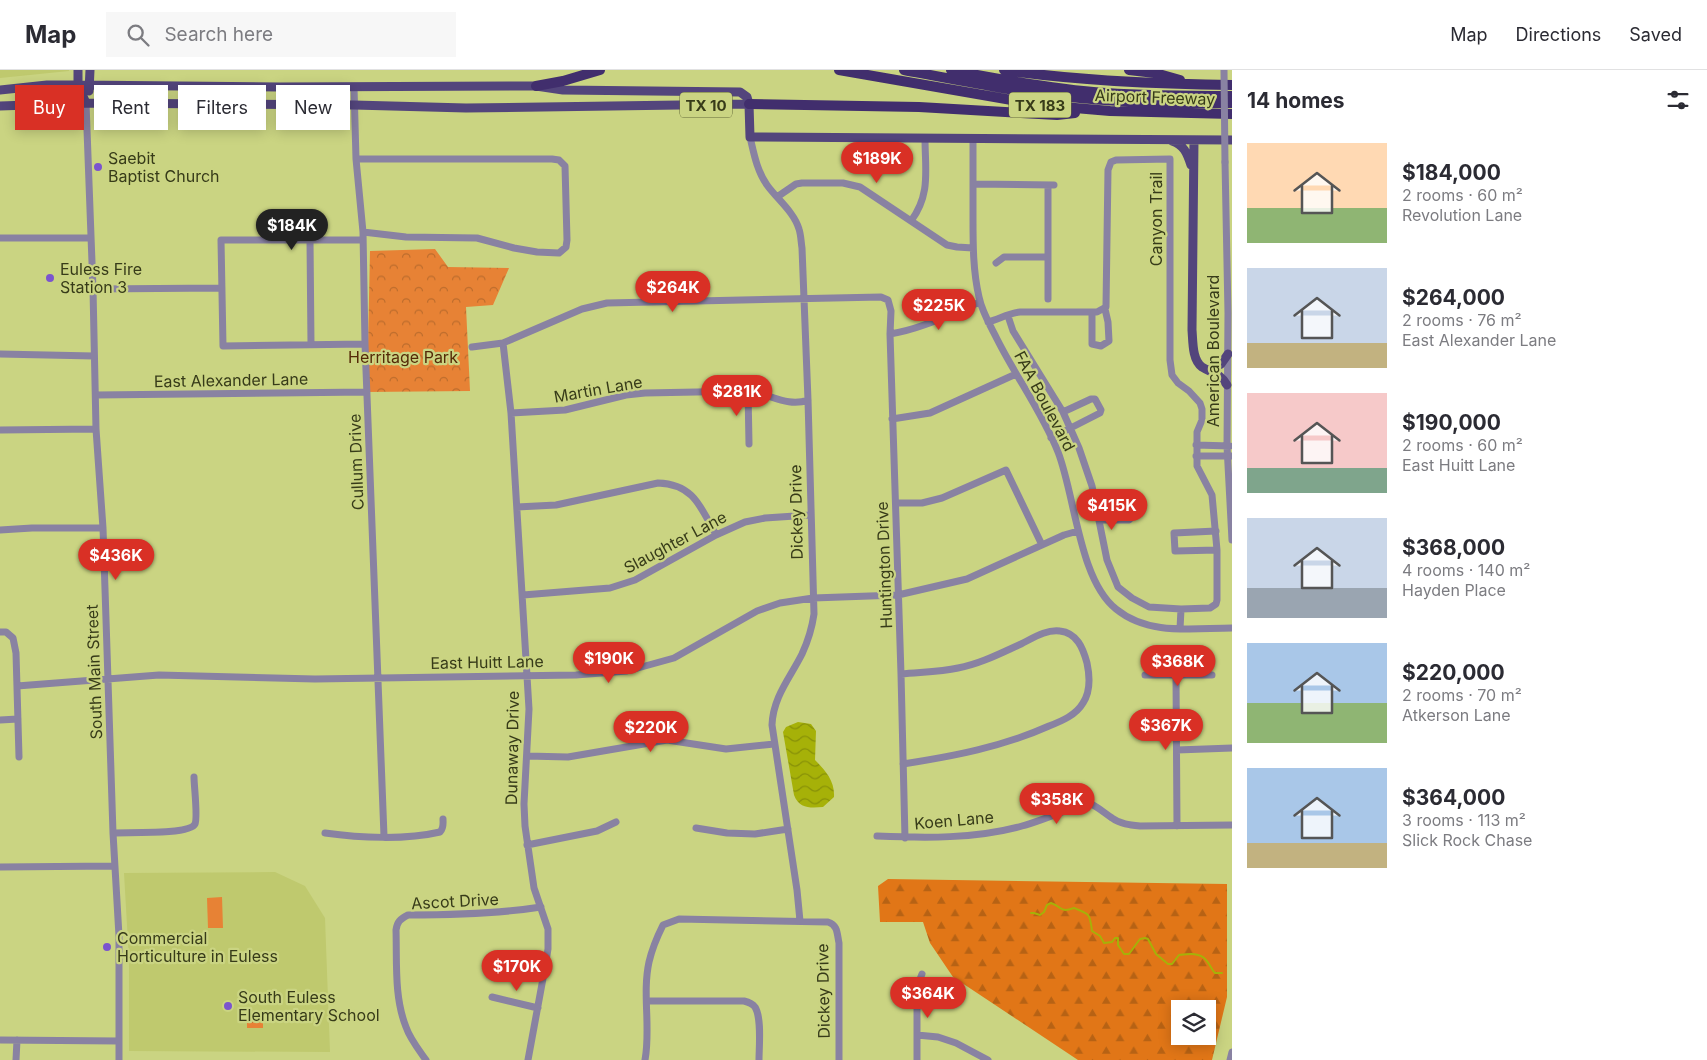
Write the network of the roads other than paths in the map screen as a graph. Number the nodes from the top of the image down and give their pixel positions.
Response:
1 (78, 70) edge
2 (90, 70) edge
3 (600, 70) edge
4 (839, 70) edge
5 (904, 70) edge
6 (951, 70) edge
7 (1004, 70) edge
8 (1129, 70) edge
9 (1224, 70) edge
10 (1195, 84) junction
11 (78, 85) edge
12 (1232, 85) edge
13 (84, 86) edge
14 (90, 86) junction
15 (536, 86) junction
16 (354, 87) junction
17 (15, 88) edge
18 (0, 90) edge
19 (663, 92) junction
20 (1232, 96) edge
21 (84, 98) edge
22 (86, 103) junction
23 (749, 104) junction
24 (1232, 104) edge
25 (354, 105) junction
26 (0, 106) edge
27 (663, 106) junction
28 (1110, 111) junction
29 (1232, 114) edge
30 (750, 138) junction
31 (925, 138) junction
32 (973, 139) junction
33 (1170, 140) junction
34 (1194, 140) junction
35 (1212, 140) junction
36 (1229, 140) edge
37 (356, 159) junction
38 (1194, 175) junction
39 (973, 184) junction
40 (777, 197) junction
41 (911, 221) junction
42 (363, 232) junction
43 (0, 238) edge
44 (91, 238) junction
45 (310, 240) junction
46 (363, 240) junction
47 (973, 248) junction
48 (1047, 257) junction
49 (996, 263) dead end
50 (222, 288) junction
51 (93, 289) junction
52 (804, 299) junction
53 (1048, 299) dead end
54 (980, 302) junction
55 (1104, 309) junction
56 (1092, 312) junction
57 (1008, 316) junction
58 (988, 322) junction
59 (890, 334) junction
60 (503, 343) junction
61 (311, 344) junction
62 (365, 344) junction
63 (472, 347) dead end
64 (0, 354) edge
65 (1228, 354) junction
66 (94, 356) junction
67 (1210, 370) junction
68 (1016, 374) junction
69 (1227, 385) junction
70 (748, 391) junction
71 (367, 392) junction
72 (96, 395) junction
73 (808, 400) junction
74 (1062, 412) junction
75 (510, 413) junction
76 (892, 419) junction
77 (1070, 428) junction
78 (96, 429) junction
79 (0, 430) edge
80 (1051, 438) junction
81 (749, 444) dead end
82 (1196, 444) junction
83 (1230, 446) edge
84 (1196, 456) junction
85 (1230, 456) edge
86 (1095, 502) junction
87 (896, 503) junction
88 (517, 507) junction
89 (810, 515) junction
90 (1099, 520) junction
91 (103, 528) junction
92 (0, 530) edge
93 (1078, 531) junction
94 (1216, 532) junction
95 (716, 535) junction
96 (1232, 540) edge
97 (1042, 545) junction
98 (1217, 550) junction
99 (523, 595) junction
100 (898, 596) junction
101 (813, 598) junction
102 (1181, 609) junction
103 (1232, 628) edge
104 (1180, 629) junction
105 (0, 632) edge
106 (901, 674) junction
107 (527, 675) junction
108 (1145, 675) dead end
109 (1212, 675) dead end
110 (1176, 676) junction
111 (377, 678) junction
112 (109, 680) junction
113 (17, 686) junction
114 (18, 719) junction
115 (0, 720) edge
116 (774, 744) junction
117 (1232, 748) edge
118 (1177, 750) junction
119 (527, 756) junction
120 (19, 757) dead end
121 (904, 764) junction
122 (194, 777) dead end
123 (443, 819) dead end
124 (616, 822) dead end
125 (1232, 825) edge
126 (1177, 826) junction
127 (696, 828) dead end
128 (788, 829) junction
129 (113, 832) junction
130 (325, 833) dead end
131 (384, 836) junction
132 (877, 836) dead end
133 (905, 838) junction
134 (527, 845) junction
135 (115, 866) junction
136 (0, 867) edge
137 (541, 907) junction
138 (800, 921) junction
139 (922, 974) dead end
140 (492, 997) dead end
141 (647, 1001) junction
142 (538, 1008) junction
143 (917, 1035) junction
144 (0, 1040) edge
145 (17, 1040) junction
146 (119, 1041) junction
147 (1232, 1052) edge
148 (422, 1058) edge
149 (16, 1060) edge
150 (119, 1060) edge
151 (528, 1060) edge
152 (645, 1060) edge
153 (759, 1060) edge
154 (839, 1060) edge
155 (917, 1060) edge
156 (988, 1060) edge
157 (1230, 1060) edge

1 - 11 main road
2 - 14 main road
3 - 15 highway
4 - 28 highway, Airport Freeway / TX 183
5 - 24 highway
6 - 20 highway
7 - 10 highway, Airport Freeway / TX 183
8 - 10 highway
9 - 65 street, American Boulevard, bridge
10 - 12 highway, Airport Freeway / TX 183
13 - 14 main road
14 - 16 main road
14 - 22 main road
15 - 16 main road
15 - 19 main road
16 - 25 street, Cullum Drive
17 - 18 main road
19 - 23 main road
19 - 27 main road
21 - 22 main road
22 - 25 main road, TX 10
22 - 26 main road, TX 10
22 - 44 street, South Main Street
23 - 27 main road, TX 10
23 - 28 highway
23 - 30 main road, Dickey Drive
25 - 27 main road, TX 10
25 - 37 street, Cullum Drive
28 - 29 highway, Airport Freeway / TX 183
30 - 31 main road
30 - 40 street, Dickey Drive
31 - 32 main road
31 - 41 street
32 - 33 main road
32 - 39 street, FAA Boulevard
33 - 34 main road
33 - 38 main road
34 - 35 main road
34 - 38 main road
35 - 36 main road
35 - 38 main road
37 - 42 street, Cullum Drive
37 - 42 street
38 - 67 main road
39 - 47 street, FAA Boulevard
39 - 48 street
40 - 41 street
40 - 52 street, Dickey Drive
41 - 47 street
42 - 46 street, Cullum Drive
43 - 44 street
44 - 51 street, South Main Street
45 - 46 street
45 - 50 street
45 - 61 street
46 - 62 street, Cullum Drive
47 - 54 street, FAA Boulevard
48 - 49 street
48 - 53 street
50 - 51 street
50 - 61 street
51 - 66 street, South Main Street
52 - 59 street, Huntington Drive
52 - 60 street
52 - 73 street, Dickey Drive
54 - 58 street, FAA Boulevard
54 - 59 street
55 - 56 street
55 - 56 street
55 - 82 street, Canyon Trail
56 - 57 street
57 - 58 street
57 - 74 street
58 - 68 street, FAA Boulevard
59 - 76 street, Huntington Drive
60 - 63 street
60 - 75 street, Dunaway Drive
61 - 62 street
62 - 71 street, Cullum Drive
64 - 66 street
65 - 67 main road
65 - 69 street, American Boulevard
66 - 72 street, South Main Street
67 - 69 main road
68 - 76 street
68 - 80 street, FAA Boulevard
69 - 83 street, American Boulevard
70 - 73 street, Martin Lane
70 - 75 street, Martin Lane
70 - 81 street
71 - 72 street, East Alexander Lane
71 - 111 street, Cullum Drive
72 - 78 street, South Main Street
73 - 89 street, Dickey Drive
74 - 77 street
74 - 77 street
75 - 88 street, Dunaway Drive
76 - 87 street, Huntington Drive
77 - 80 street
77 - 86 street
78 - 79 street
78 - 91 street, South Main Street
80 - 93 street, FAA Boulevard
82 - 83 street
82 - 84 street
83 - 85 street, American Boulevard
84 - 85 street
84 - 94 street
85 - 96 street, American Boulevard
86 - 90 street
86 - 90 street
87 - 97 street
87 - 100 street, Huntington Drive
88 - 95 street
88 - 99 street, Dunaway Drive
89 - 95 street, Slaughter Lane
89 - 101 street, Dickey Drive
90 - 102 street
91 - 92 street
91 - 112 street, South Main Street
93 - 97 street, East Huitt Lane
93 - 104 street, FAA Boulevard
94 - 98 street
94 - 98 street
95 - 99 street, Slaughter Lane
97 - 100 street, East Huitt Lane
98 - 102 street
99 - 107 street, Dunaway Drive
100 - 101 street, East Huitt Lane
100 - 106 street, Huntington Drive
101 - 107 street, East Huitt Lane
101 - 116 street, Dickey Drive
102 - 104 street
103 - 104 street, FAA Boulevard
105 - 113 street
106 - 121 street, Huntington Drive
106 - 121 street
107 - 111 street, East Huitt Lane
107 - 119 street, Dunaway Drive
108 - 110 street
109 - 110 street
110 - 118 street
111 - 112 street, East Huitt Lane
111 - 131 street, Cullum Drive
112 - 113 street, East Huitt Lane
112 - 129 street, South Main Street
113 - 114 street
114 - 115 street
114 - 120 street
116 - 119 street
116 - 128 street, Dickey Drive
117 - 118 street
118 - 126 street
119 - 134 street, Dunaway Drive
121 - 133 street, Huntington Drive
122 - 129 street
123 - 131 street
124 - 134 street
125 - 126 street, Koen Lane
126 - 133 street, Koen Lane
127 - 128 street
128 - 138 street, Dickey Drive
129 - 135 street, South Main Street
130 - 131 street
132 - 133 street, Koen Lane
134 - 137 street, Dunaway Drive
135 - 136 street
135 - 146 street, South Main Street
137 - 142 street, Dunaway Drive
137 - 148 street, Ascot Drive
138 - 141 street
138 - 154 street, Dickey Drive
139 - 143 street
140 - 142 street
141 - 152 street
141 - 153 street
142 - 151 street, Dunaway Drive
143 - 155 street
143 - 156 street
144 - 145 street
145 - 146 street
145 - 149 street
146 - 150 street, South Main Street
147 - 157 street

